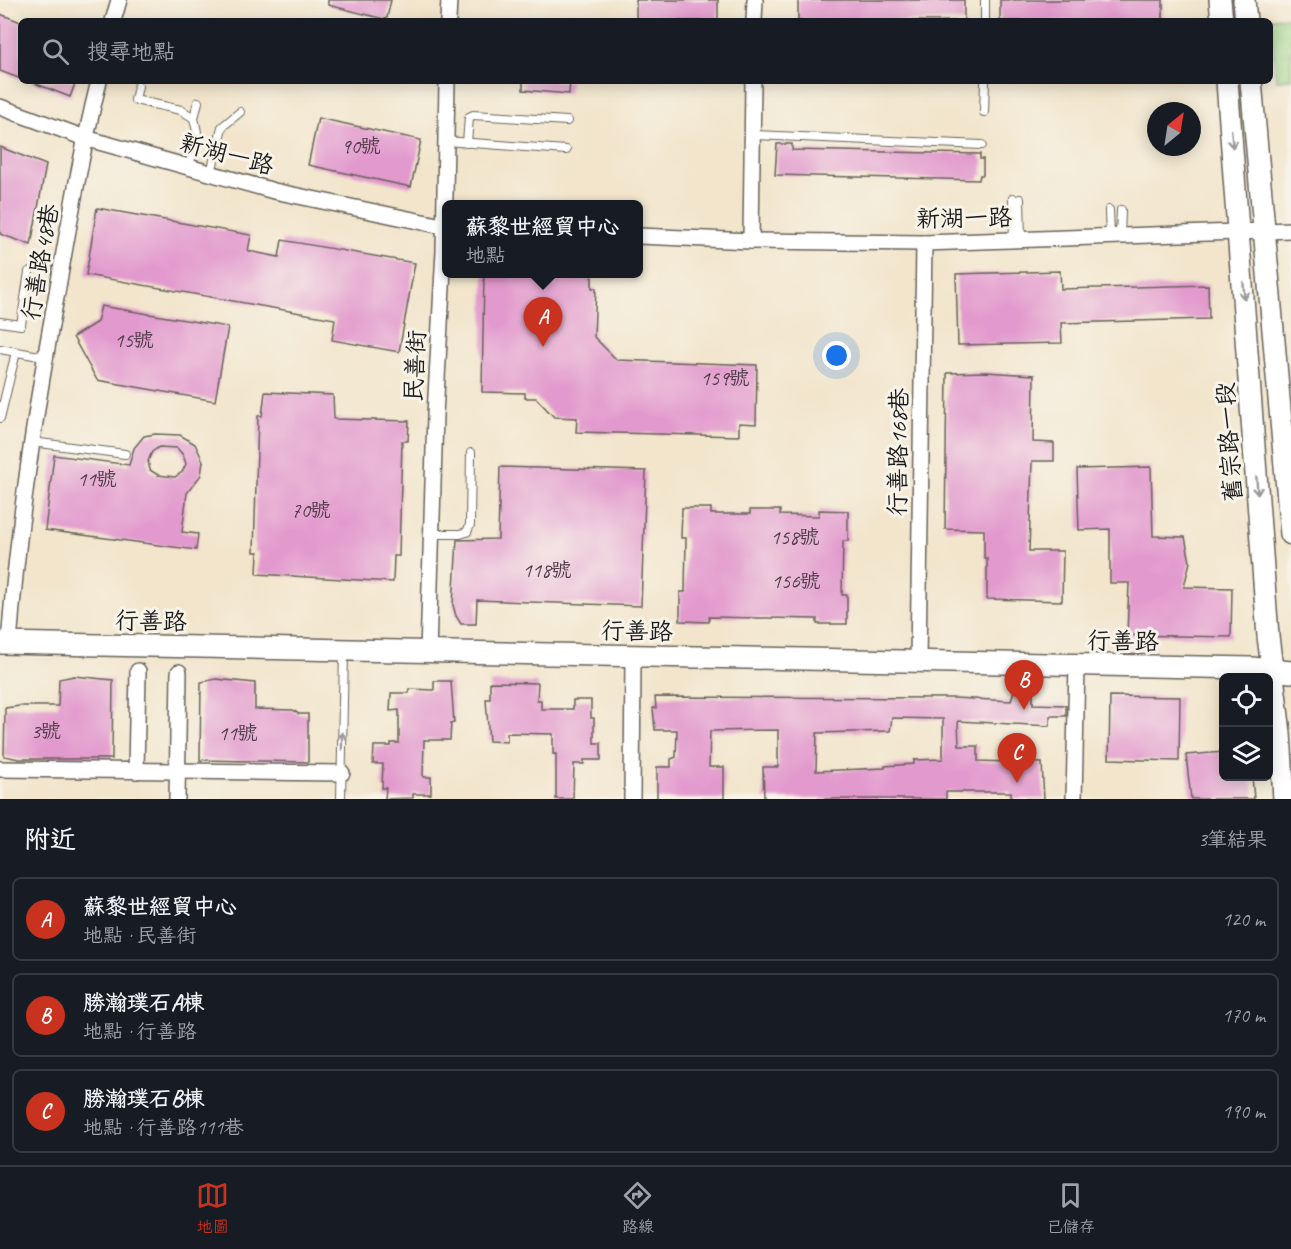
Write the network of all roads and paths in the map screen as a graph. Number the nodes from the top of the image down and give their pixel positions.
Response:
1 (118, 0) edge
2 (449, 0) edge
3 (754, 0) edge
4 (985, 0) edge
5 (1220, 0) edge
6 (1244, 0) edge
7 (114, 18) edge
8 (448, 18) edge
9 (754, 18) edge
10 (985, 18) edge
11 (1221, 18) edge
12 (1246, 18) edge
13 (98, 84) edge
14 (447, 84) edge
15 (753, 84) edge
16 (985, 84) edge
17 (1227, 84) edge
18 (1251, 84) edge
19 (138, 86) dead end
20 (198, 102) dead end
21 (0, 106) edge
22 (240, 112) dead end
23 (984, 112) dead end
24 (194, 118) junction
25 (567, 121) dead end
26 (753, 135) junction
27 (85, 138) junction
28 (445, 141) junction
29 (467, 143) junction
30 (982, 145) dead end
31 (566, 150) dead end
32 (189, 167) junction
33 (212, 173) junction
34 (1017, 199) dead end
35 (446, 200) edge
36 (1109, 210) dead end
37 (1121, 210) dead end
38 (442, 226) edge
39 (1291, 230) edge
40 (1264, 232) junction
41 (1240, 233) junction
42 (643, 236) edge
43 (1115, 236) junction
44 (1018, 239) junction
45 (751, 241) junction
46 (924, 243) junction
47 (29, 272) dead end
48 (444, 278) edge
49 (0, 321) edge
50 (0, 349) edge
51 (16, 352) junction
52 (45, 357) junction
53 (3, 395) edge
54 (0, 418) edge
55 (30, 442) junction
56 (125, 453) dead end
57 (471, 453) dead end
58 (432, 534) junction
59 (1291, 534) edge
60 (5, 643) edge
61 (344, 652) junction
62 (428, 654) junction
63 (633, 656) junction
64 (918, 662) junction
65 (1077, 665) junction
66 (1282, 670) edge
67 (138, 671) dead end
68 (179, 672) dead end
69 (1291, 682) edge
70 (0, 769) edge
71 (136, 771) junction
72 (178, 771) junction
73 (342, 773) junction
74 (177, 799) edge
75 (341, 799) edge
76 (633, 799) edge
77 (1074, 799) edge
78 (1284, 799) edge

1 - 7 street
2 - 8 street
3 - 9 street
4 - 10 lane
5 - 11 street
6 - 12 street
13 - 27 street, 行善路48巷
14 - 28 street, 民善街
15 - 26 street
16 - 23 lane
17 -> 41 street, 舊宗路一段
18 - 40 street
19 - 24 lane
20 - 24 lane
21 - 27 street, 新湖一路
22 - 33 lane
24 - 32 lane
25 - 29 lane
26 - 30 lane
26 - 45 street
27 - 32 street, 新湖一路
27 - 52 street, 行善路48巷
28 - 29 lane
28 - 35 street, 民善街
29 - 31 lane
32 - 33 street, 新湖一路
33 - 38 street, 新湖一路
34 - 44 lane
36 - 43 lane
37 - 43 lane
39 - 40 street, 新湖一路
40 - 41 street, 新湖一路
40 - 59 street
41 - 43 street, 新湖一路
41 -> 66 street, 舊宗路一段
42 - 45 street, 新湖一路
43 - 44 street, 新湖一路
44 - 46 street, 新湖一路
45 - 46 street, 新湖一路
46 - 64 street, 行善路168巷
47 - 49 lane
48 - 58 street, 民善街
50 - 51 lane
51 - 52 lane
51 - 53 lane
52 - 55 street, 行善路48巷
53 - 54 lane
55 - 56 lane
55 - 60 street, 行善路48巷
57 - 58 lane
58 - 62 street, 民善街
60 - 61 street, 行善路
61 - 62 street, 行善路
73 -> 61 lane
62 - 63 street, 行善路
63 - 64 street, 行善路
63 - 76 street
64 - 65 street, 行善路
65 - 66 street, 行善路
65 - 77 street
66 - 69 street
66 - 78 street, 舊宗路一段
67 - 71 street
68 - 72 street
70 - 71 street
71 - 72 street
72 - 73 street
72 - 74 street
73 - 75 lane

